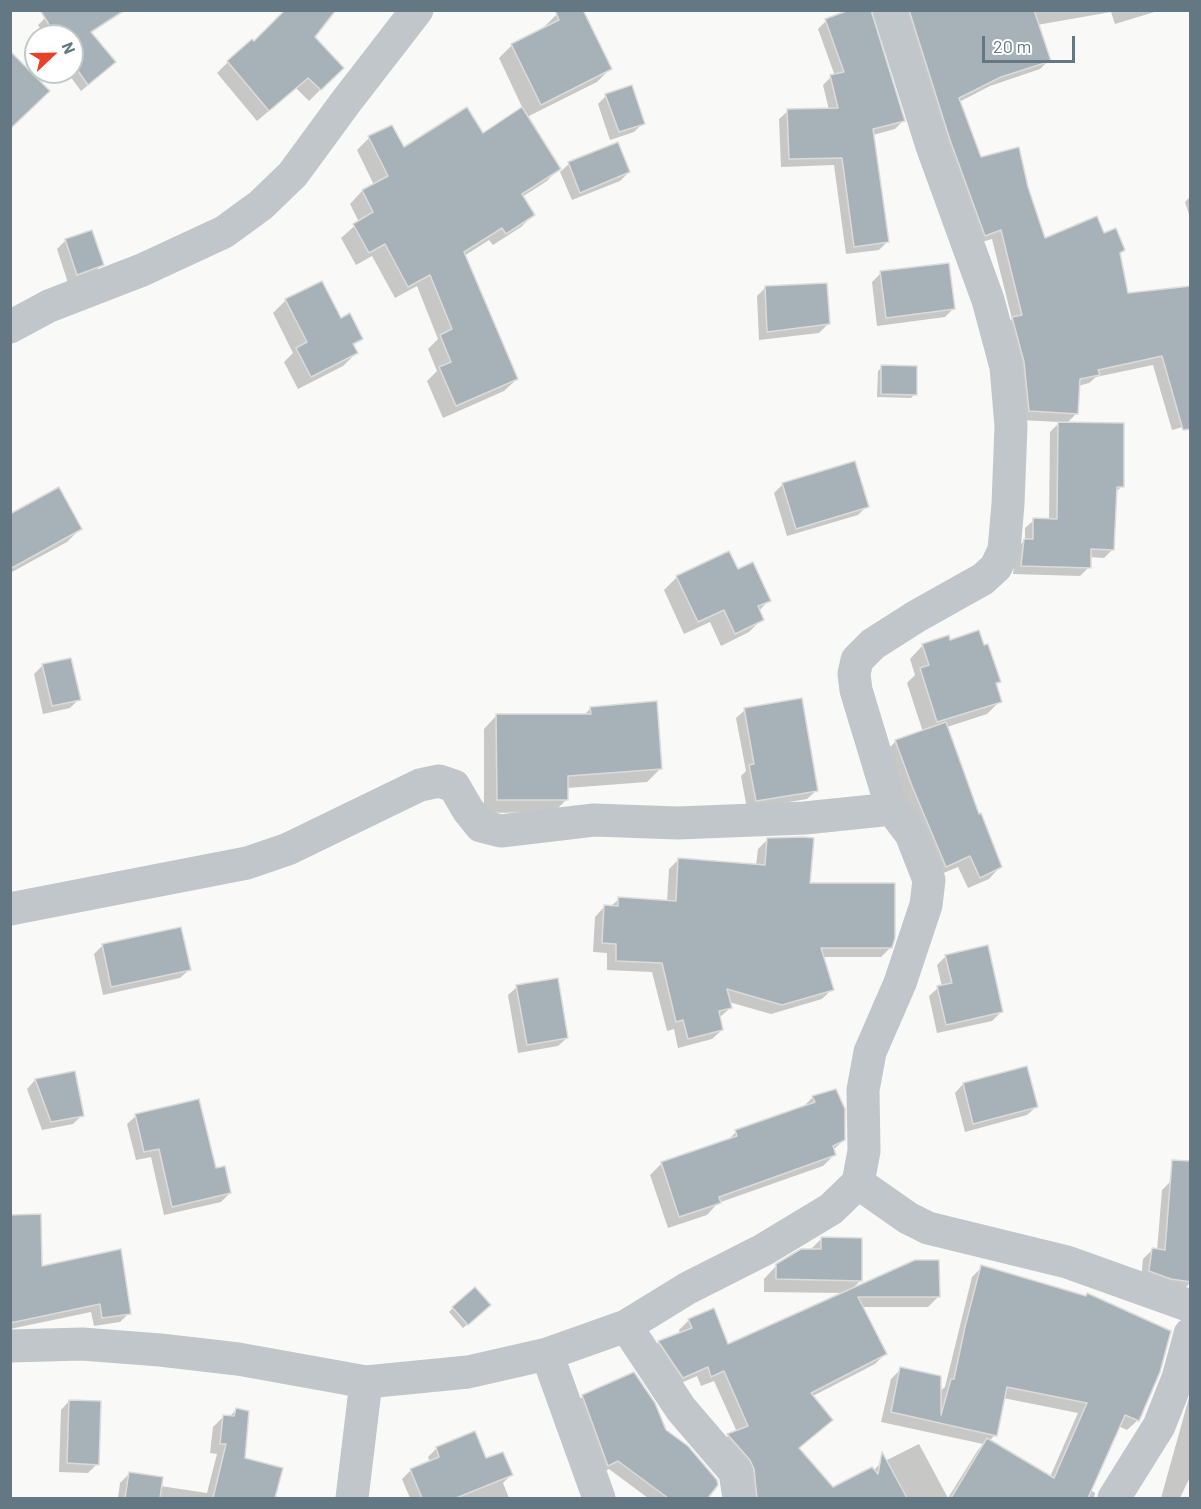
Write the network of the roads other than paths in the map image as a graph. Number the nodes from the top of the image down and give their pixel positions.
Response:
1 (417, 10) edge
2 (889, 10) edge
3 (10, 327) edge
4 (892, 809) junction
5 (10, 909) edge
6 (858, 1184) junction
7 (1191, 1306) edge
8 (626, 1326) junction
9 (1191, 1334) edge
10 (10, 1346) edge
11 (547, 1354) junction
12 (366, 1382) junction
13 (352, 1498) edge
14 (599, 1498) edge
15 (739, 1498) edge
16 (1114, 1498) edge

1 - 3 street
2 - 4 street
4 - 5 street
4 - 6 street
6 - 7 street
6 - 8 street
8 - 11 street
8 - 15 street
9 - 16 street
10 - 12 street
11 - 12 street
11 - 14 street
12 - 13 street

